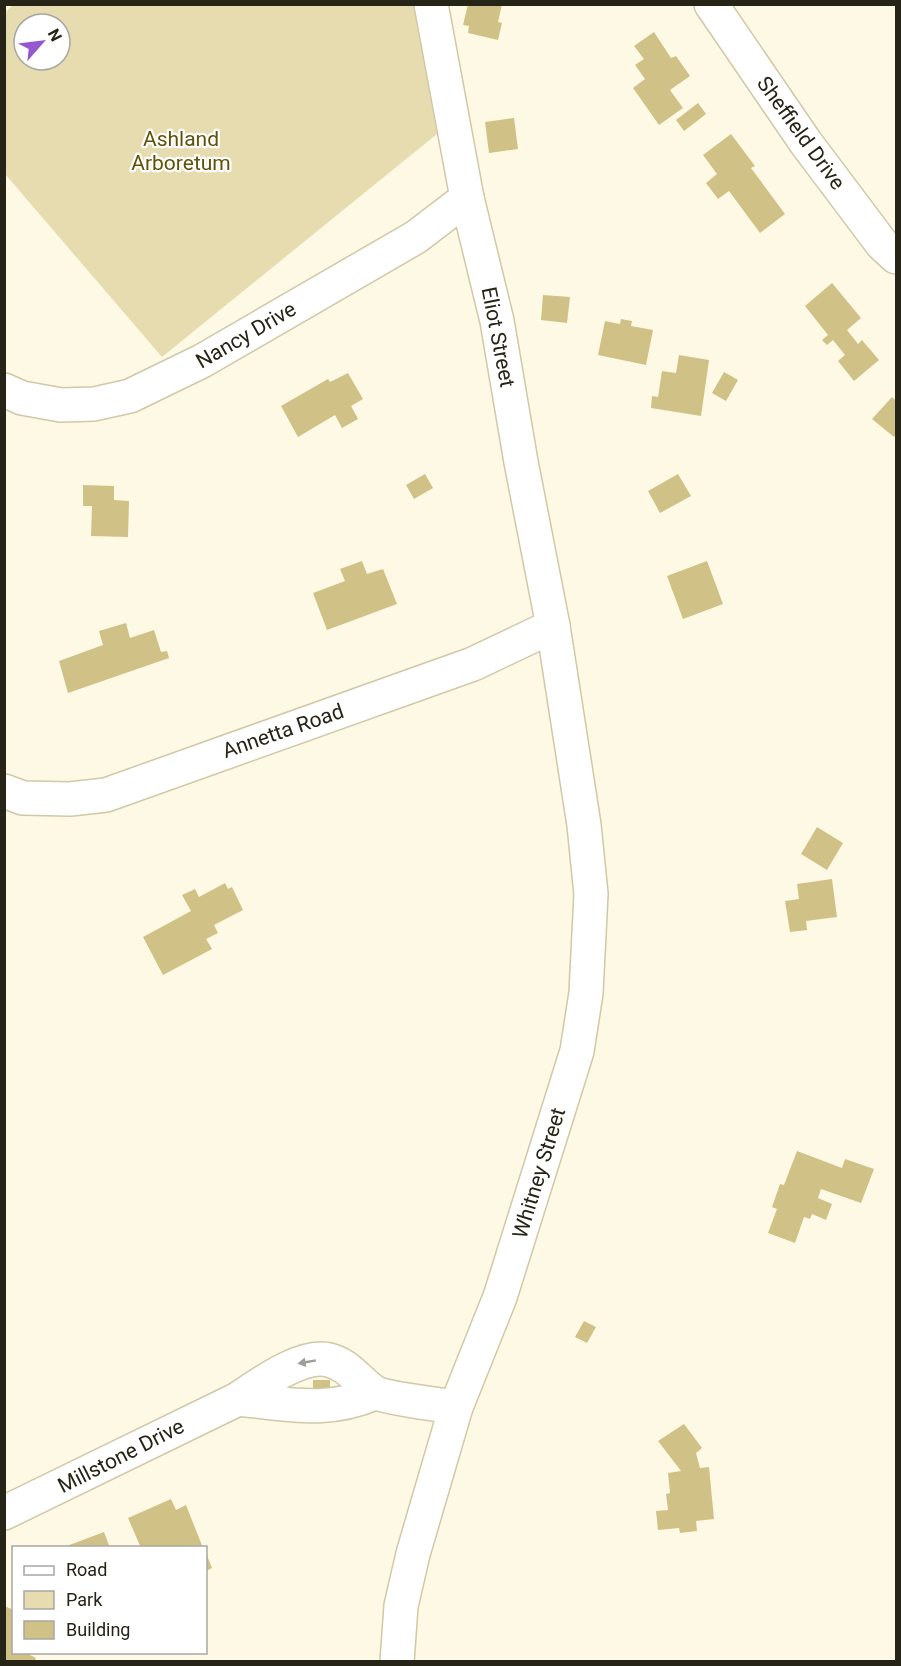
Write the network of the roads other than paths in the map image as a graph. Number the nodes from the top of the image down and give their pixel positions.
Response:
1 (431, 4) edge
2 (711, 4) edge
3 (467, 198) junction
4 (897, 257) edge
5 (4, 390) edge
6 (553, 626) junction
7 (560, 671) joint
8 (4, 791) edge
9 (375, 1393) junction
10 (238, 1400) junction
11 (456, 1407) junction
12 (4, 1513) edge
13 (397, 1662) edge

1 - 3 street, Eliot Street
2 - 4 street, Sheffield Drive
3 - 5 street, Nancy Drive
3 - 6 street, Eliot Street
6 - 7 street, Eliot Street
6 - 8 street, Annetta Road
7 - 11 street, Whitney Street
9 - 10 street, Millstone Drive
9 -> 10 street, Millstone Drive
9 - 11 street, Millstone Drive
10 - 12 street, Millstone Drive
11 - 13 street, Whitney Street

